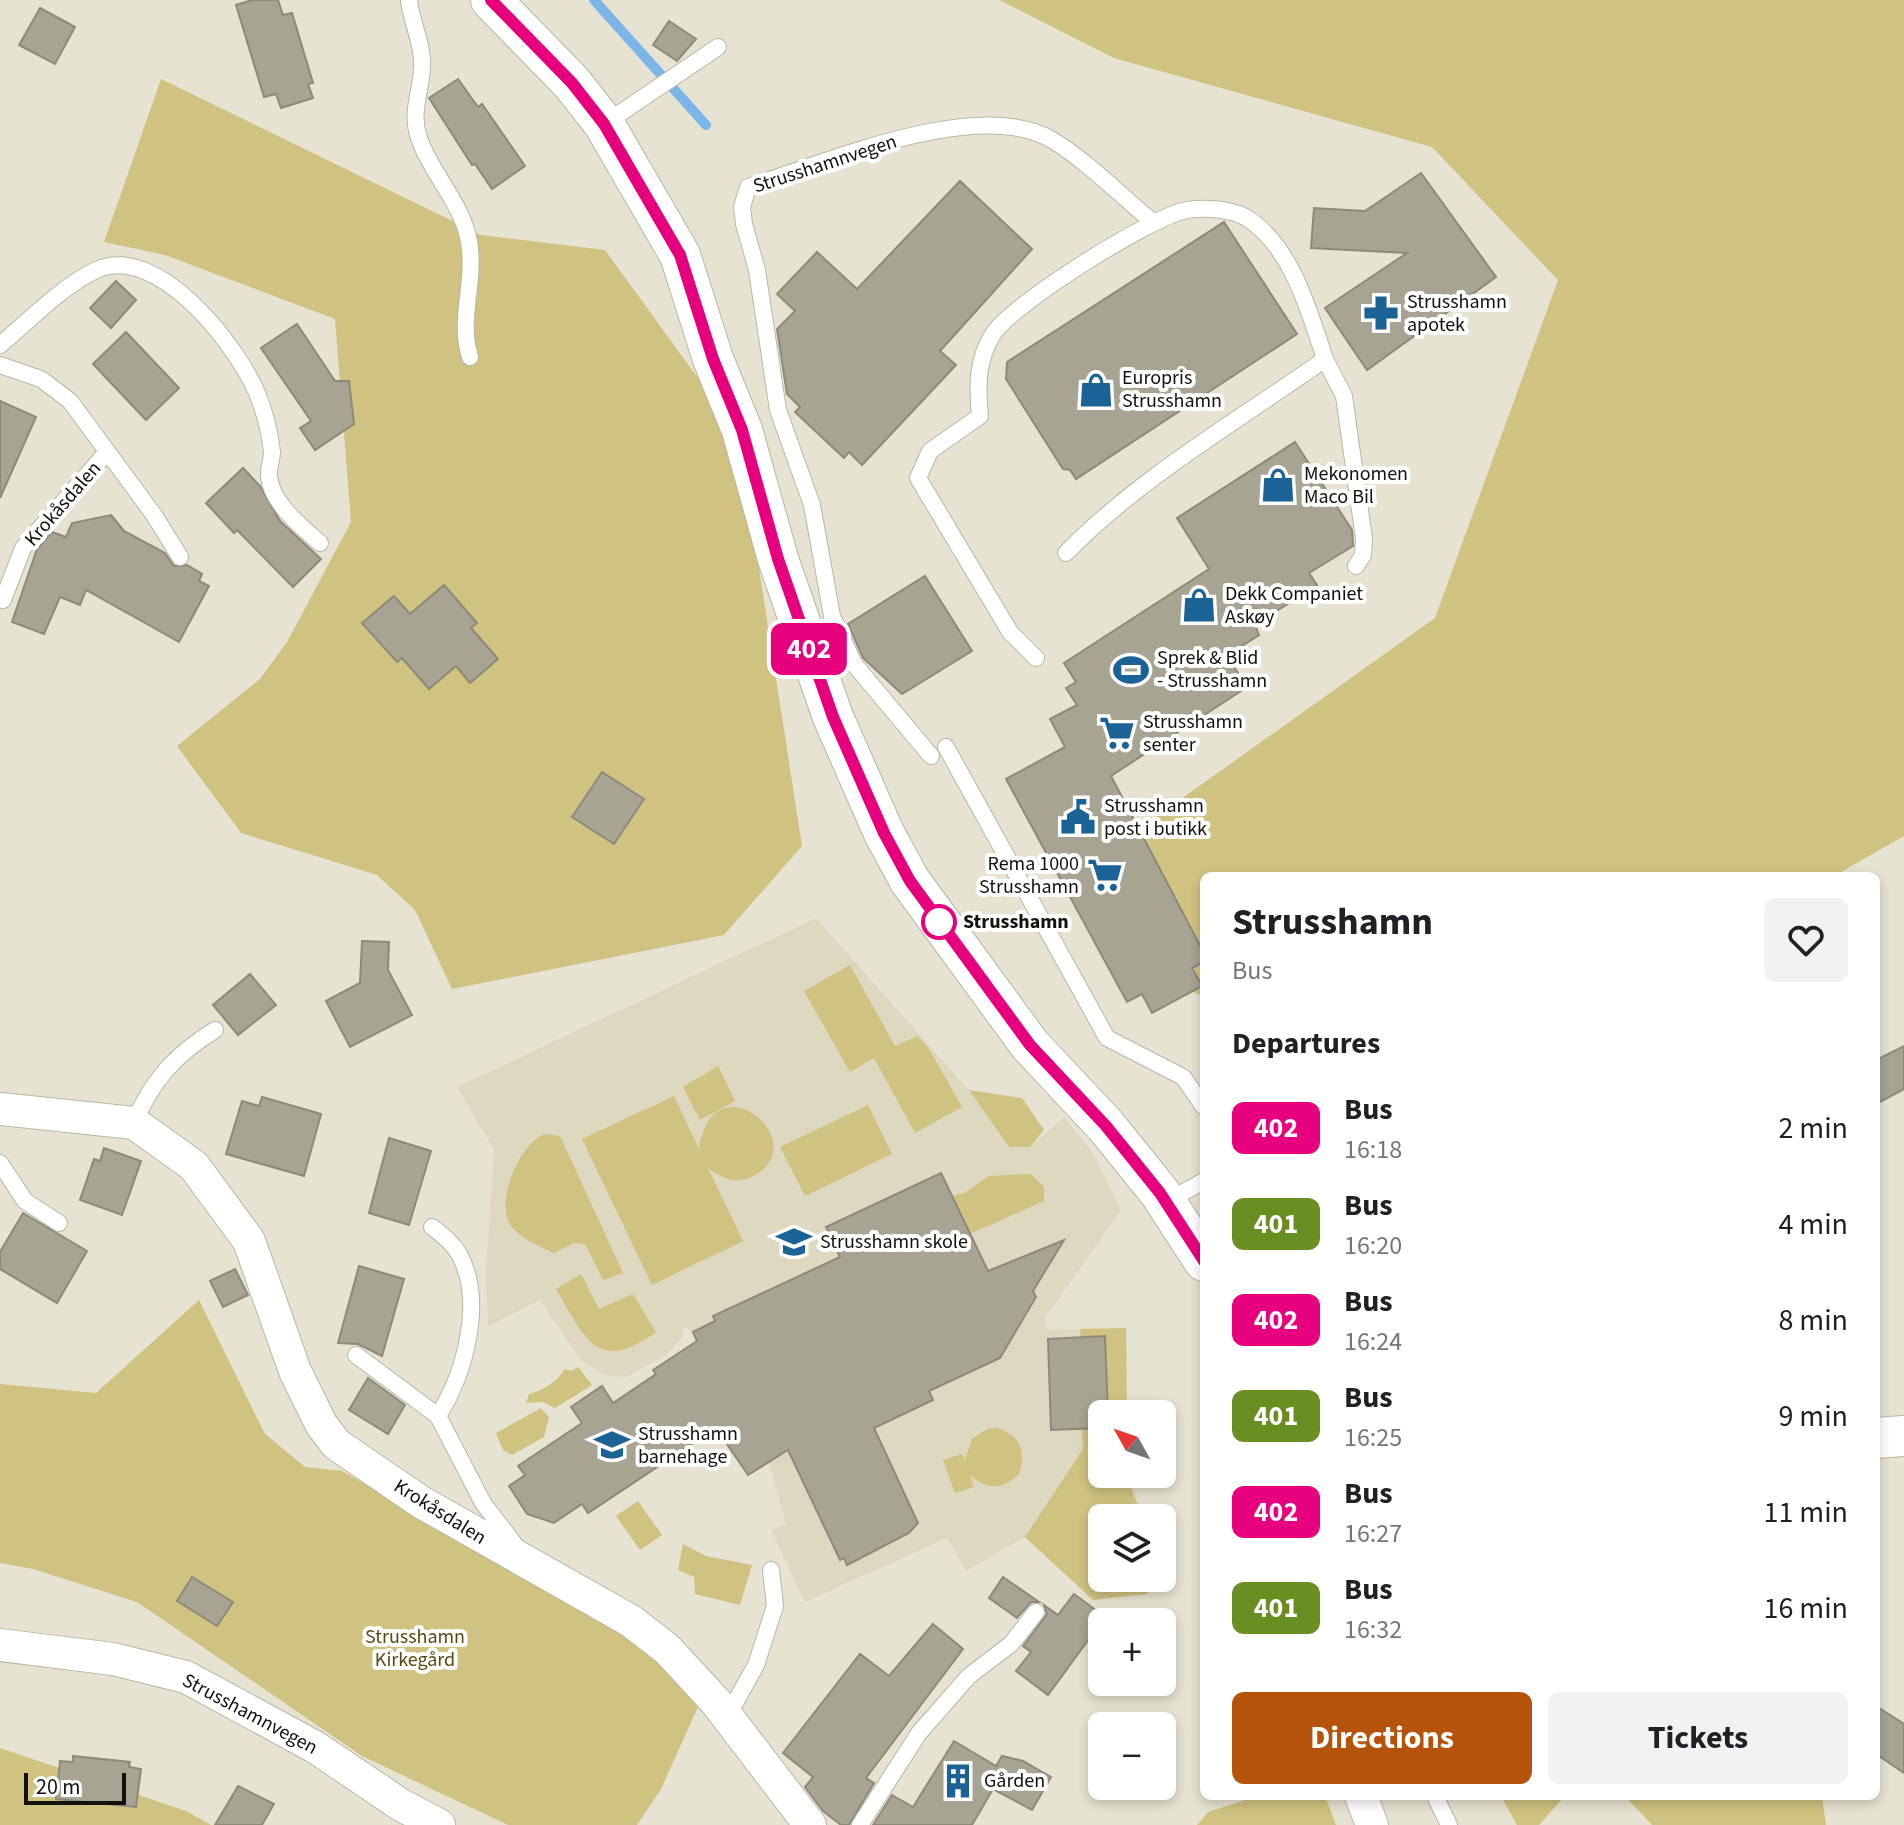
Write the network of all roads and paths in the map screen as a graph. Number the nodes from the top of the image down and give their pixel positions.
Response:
1 (409, 0) edge
2 (491, 0) edge
3 (718, 47) dead end
4 (612, 119) junction
5 (1153, 222) junction
6 (0, 345) edge
7 (470, 357) dead end
8 (1325, 359) junction
9 (0, 365) edge
10 (106, 453) junction
11 (320, 543) dead end
12 (1066, 553) dead end
13 (180, 557) dead end
14 (1356, 566) dead end
15 (3, 600) dead end
16 (1036, 658) dead end
17 (946, 747) dead end
18 (931, 756) dead end
19 (215, 1030) dead end
20 (1200, 1101) edge
21 (0, 1109) edge
22 (134, 1123) junction
23 (0, 1163) edge
24 (1200, 1183) edge
25 (1166, 1202) junction
26 (59, 1223) dead end
27 (432, 1227) dead end
28 (1200, 1255) edge
29 (356, 1355) dead end
30 (438, 1416) junction
31 (1904, 1436) edge
32 (1880, 1438) edge
33 (523, 1557) junction
34 (771, 1570) dead end
35 (1036, 1612) dead end
36 (0, 1645) edge
37 (727, 1717) junction
38 (1363, 1800) edge
39 (1437, 1800) edge
40 (437, 1824) edge
41 (810, 1825) edge
42 (860, 1825) edge
43 (1372, 1825) edge
44 (1449, 1825) edge

1 - 7 lane
2 - 4 street
3 - 4 lane
4 - 25 street
5 - 8 lane
5 - 16 lane
5 - 18 lane, Strusshamnvegen
6 - 11 lane
8 - 12 lane
8 - 14 lane
9 - 10 lane, Krokåsdalen
10 - 13 lane, Krokåsdalen
10 - 15 lane, Krokåsdalen
17 - 20 lane
19 - 22 lane
21 - 22 street, Krokåsdalen
22 - 33 street, Krokåsdalen
23 - 26 lane
24 - 25 lane
25 - 28 street
27 - 30 lane
29 - 30 lane
30 - 33 lane
31 - 32 street
33 - 37 street, Krokåsdalen
34 - 37 lane
35 - 42 lane
36 - 40 street, Strusshamnvegen
37 - 41 street
38 - 43 street
39 - 44 lane

